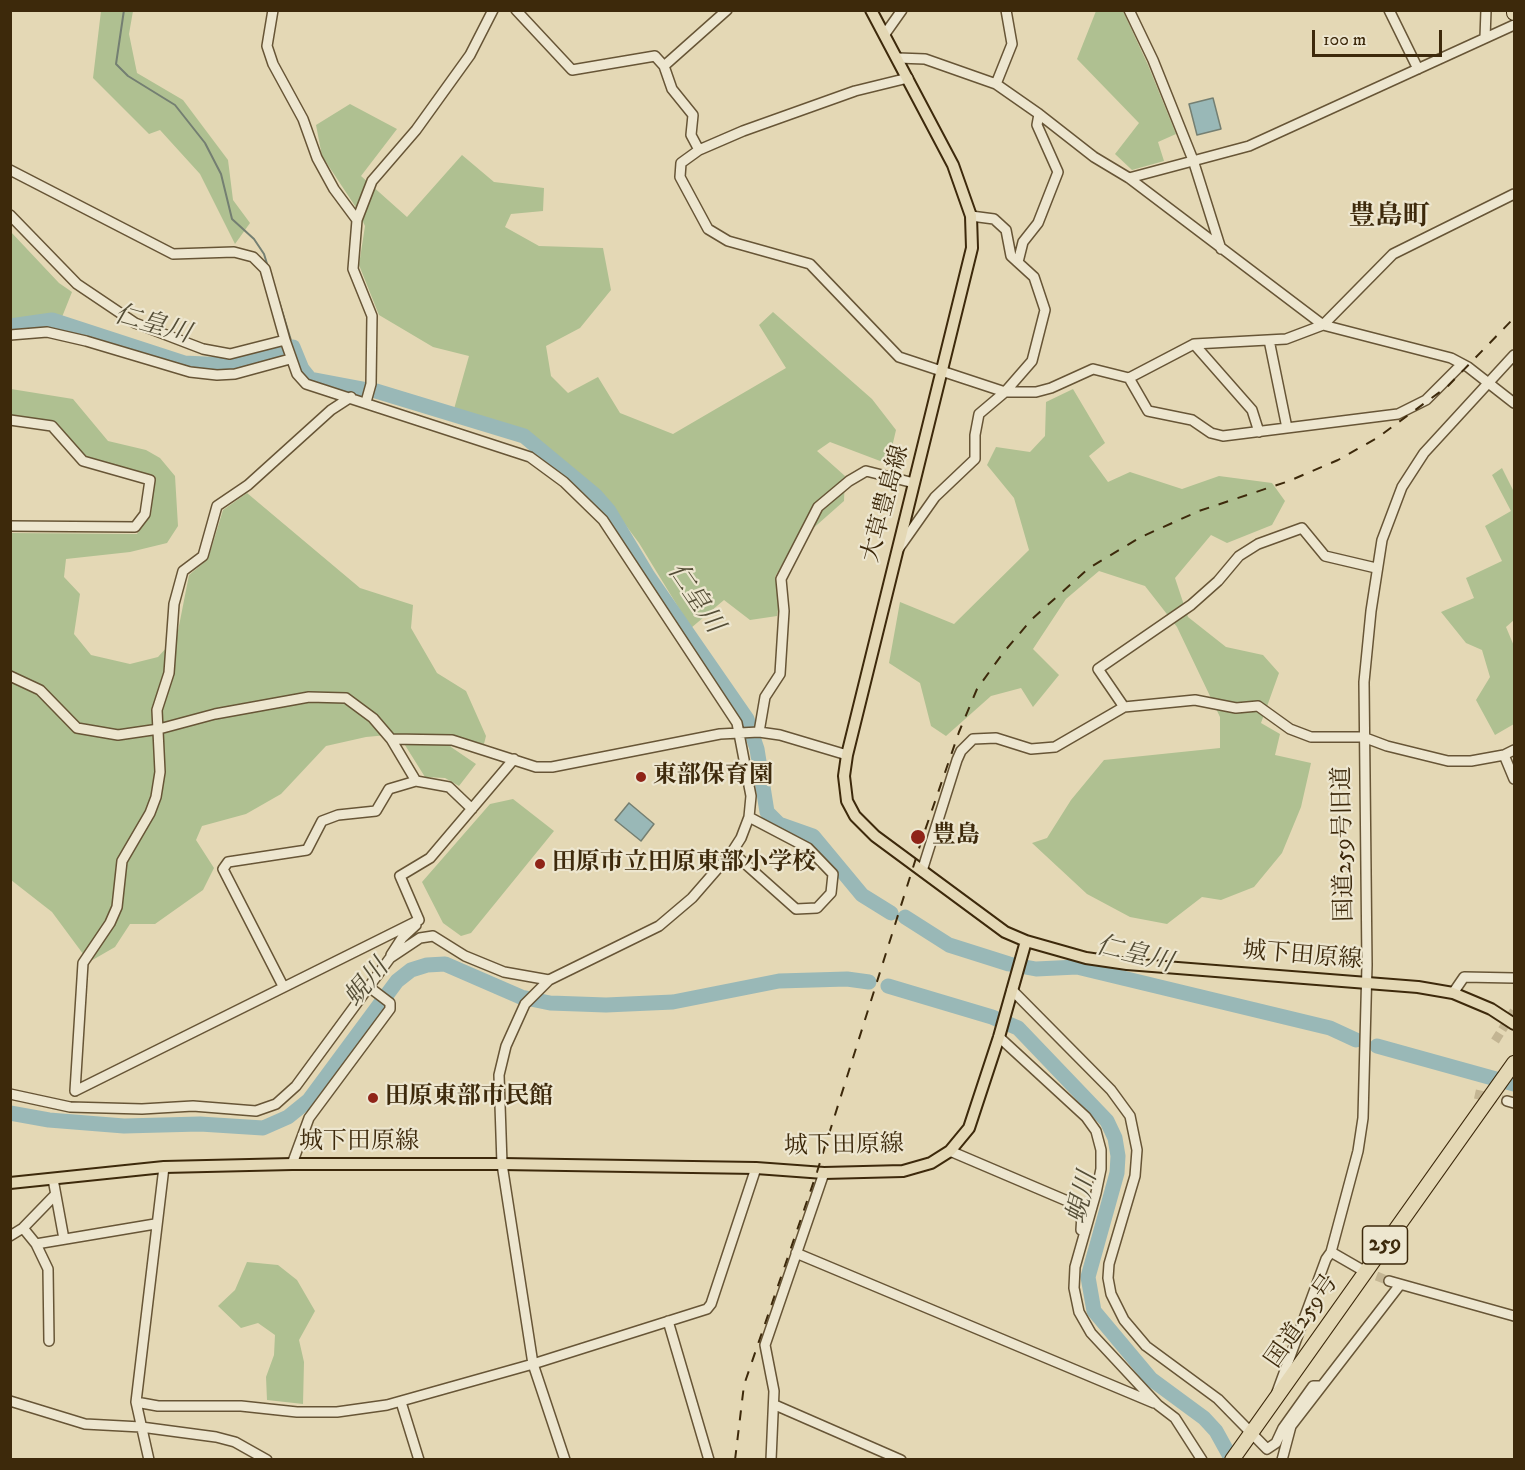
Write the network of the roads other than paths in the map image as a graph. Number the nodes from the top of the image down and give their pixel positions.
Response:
1 (273, 10) edge
2 (493, 10) edge
3 (516, 10) edge
4 (727, 10) edge
5 (871, 10) edge
6 (902, 10) edge
7 (1006, 10) edge
8 (1129, 10) edge
9 (1389, 10) edge
10 (1486, 10) edge
11 (1515, 25) edge
12 (885, 34) junction
13 (1485, 38) junction
14 (898, 58) junction
15 (664, 66) junction
16 (1418, 69) junction
17 (908, 78) junction
18 (996, 84) junction
19 (1039, 114) junction
20 (699, 150) junction
21 (1193, 160) junction
22 (10, 170) edge
23 (1129, 178) junction
24 (1515, 194) edge
25 (10, 215) edge
26 (971, 216) junction
27 (357, 220) junction
28 (1222, 250) junction
29 (1018, 262) junction
30 (1323, 325) junction
31 (10, 335) edge
32 (285, 340) junction
33 (1269, 340) junction
34 (1194, 344) junction
35 (1515, 355) edge
36 (290, 359) junction
37 (1462, 364) junction
38 (942, 373) junction
39 (1129, 378) junction
40 (1487, 383) junction
41 (1005, 392) junction
42 (351, 397) junction
43 (366, 402) junction
44 (1515, 403) edge
45 (10, 420) edge
46 (1287, 428) junction
47 (1259, 432) junction
48 (914, 483) junction
49 (10, 526) edge
50 (895, 552) junction
51 (1376, 568) junction
52 (10, 676) edge
53 (1124, 707) junction
54 (159, 729) junction
55 (759, 732) junction
56 (740, 733) junction
57 (1363, 737) junction
58 (392, 739) junction
59 (1515, 750) edge
60 (847, 755) junction
61 (1504, 755) junction
62 (519, 761) junction
63 (1515, 779) edge
64 (416, 781) junction
65 (472, 809) junction
66 (749, 817) junction
67 (732, 852) junction
68 (922, 872) junction
69 (420, 920) junction
70 (1026, 941) junction
71 (390, 958) junction
72 (1515, 978) edge
73 (549, 980) junction
74 (1366, 983) junction
75 (283, 986) junction
76 (369, 987) junction
77 (1012, 990) junction
78 (1453, 993) junction
79 (1515, 1024) edge
80 (999, 1037) junction
81 (1512, 1066) edge
82 (10, 1094) edge
83 (950, 1151) junction
84 (292, 1164) junction
85 (502, 1164) junction
86 (164, 1167) junction
87 (756, 1168) junction
88 (824, 1173) junction
89 (53, 1179) junction
90 (10, 1183) edge
91 (55, 1195) junction
92 (156, 1224) junction
93 (22, 1228) junction
94 (10, 1236) edge
95 (64, 1239) junction
96 (36, 1244) junction
97 (1080, 1244) junction
98 (1331, 1252) junction
99 (796, 1253) junction
100 (1364, 1271) tunnel mouth
101 (1389, 1281) tunnel mouth
102 (1399, 1286) junction
103 (1515, 1316) edge
104 (668, 1321) junction
105 (49, 1341) dead end
106 (533, 1364) junction
107 (1321, 1386) junction
108 (1275, 1400) junction
109 (10, 1401) edge
110 (136, 1402) junction
111 (401, 1402) junction
112 (775, 1405) junction
113 (1158, 1405) junction
114 (141, 1427) junction
115 (1251, 1433) junction
116 (1235, 1455) edge
117 (148, 1460) edge
118 (267, 1460) edge
119 (419, 1460) edge
120 (565, 1460) edge
121 (708, 1460) edge
122 (771, 1460) edge
123 (902, 1460) edge
124 (1202, 1460) edge
125 (1282, 1460) edge

1 - 27 street
2 - 27 street
3 - 15 street
4 - 15 street
5 - 12 main road, 大草豊島線
6 - 12 street
7 - 18 street
8 - 21 street
9 - 16 street
10 - 13 street
11 - 13 street
12 - 14 main road, 大草豊島線
13 - 16 street
14 - 17 main road, 大草豊島線
14 - 18 street
15 - 20 street
16 - 21 street
17 - 20 street
17 - 26 main road, 大草豊島線
18 - 19 street
19 - 23 street
19 - 29 street
20 - 38 street
21 - 23 street
21 - 28 street
22 - 32 street
23 - 28 street
24 - 30 street
25 - 32 street
26 - 29 street
26 - 38 main road, 大草豊島線
27 - 43 street
28 - 30 street
29 - 41 street
30 - 33 street
30 - 37 street
31 - 36 street
32 - 36 street
33 - 34 street
33 - 46 street
34 - 39 street
34 - 47 street
35 - 40 street, 国道259号旧道
36 - 42 street
37 - 40 street
37 - 46 street
38 - 41 street
38 - 48 main road, 大草豊島線
39 - 41 street
39 - 47 street
40 - 44 street
40 - 51 street, 国道259号旧道
41 - 50 street
42 - 43 street
42 - 54 street
43 - 56 street
45 - 49 street
46 - 47 street
48 - 50 main road, 大草豊島線
48 - 55 street
50 - 60 main road, 大草豊島線
51 - 53 street
51 - 57 street, 国道259号旧道
52 - 54 street
53 - 57 street
53 - 68 street
54 - 58 street
54 - 75 street
55 - 56 street
55 - 60 street
56 - 62 street
56 - 66 street
57 - 61 street
57 - 74 street, 国道259号旧道
58 - 62 street
58 - 64 street
59 - 61 street
60 - 68 main road, 大草豊島線
61 - 63 street
62 - 65 street
64 - 65 street
64 - 75 street
65 - 69 street
66 - 67 street
66 - 67 street
67 - 73 street
68 - 70 main road, 大草豊島線
69 - 71 street
69 - 75 street
70 - 74 main road, 城下田原線
70 - 77 main road, 城下田原線
71 - 73 street
71 - 76 street
72 - 78 street
73 - 85 street
74 - 78 main road, 城下田原線
74 - 98 street, 国道259号旧道
76 - 82 street
76 - 84 street
77 - 80 main road, 城下田原線
77 - 115 street
78 - 79 main road, 城下田原線
80 - 83 main road, 城下田原線
80 - 97 street
81 - 108 highway, 国道259号 / 259
83 - 88 main road, 城下田原線
83 - 97 street
84 - 85 main road, 城下田原線
84 - 86 main road, 城下田原線
85 - 87 main road, 城下田原線
85 - 106 street
86 - 89 main road, 城下田原線
86 - 92 street
87 - 88 main road, 城下田原線
87 - 104 street
88 - 99 street
89 - 90 main road, 城下田原線
89 - 91 street
91 - 93 street
91 - 95 street
92 - 95 street
92 - 110 street
93 - 94 street
93 - 96 street
95 - 96 street
96 - 105 street
97 - 113 street
98 - 100 street
98 - 108 street, 国道259号旧道
99 - 112 street
99 - 113 street
101 - 102 street
102 - 103 street
102 - 107 street
104 - 106 street
104 - 121 street
106 - 111 street
106 - 120 street
107 - 115 street
107 - 125 street
108 - 115 highway, 国道259号 / 259
109 - 114 street
110 - 111 street
110 - 114 street
111 - 119 street
112 - 122 street
112 - 123 street
113 - 124 street
114 - 117 street
114 - 118 street
115 - 116 highway, 国道259号 / 259

